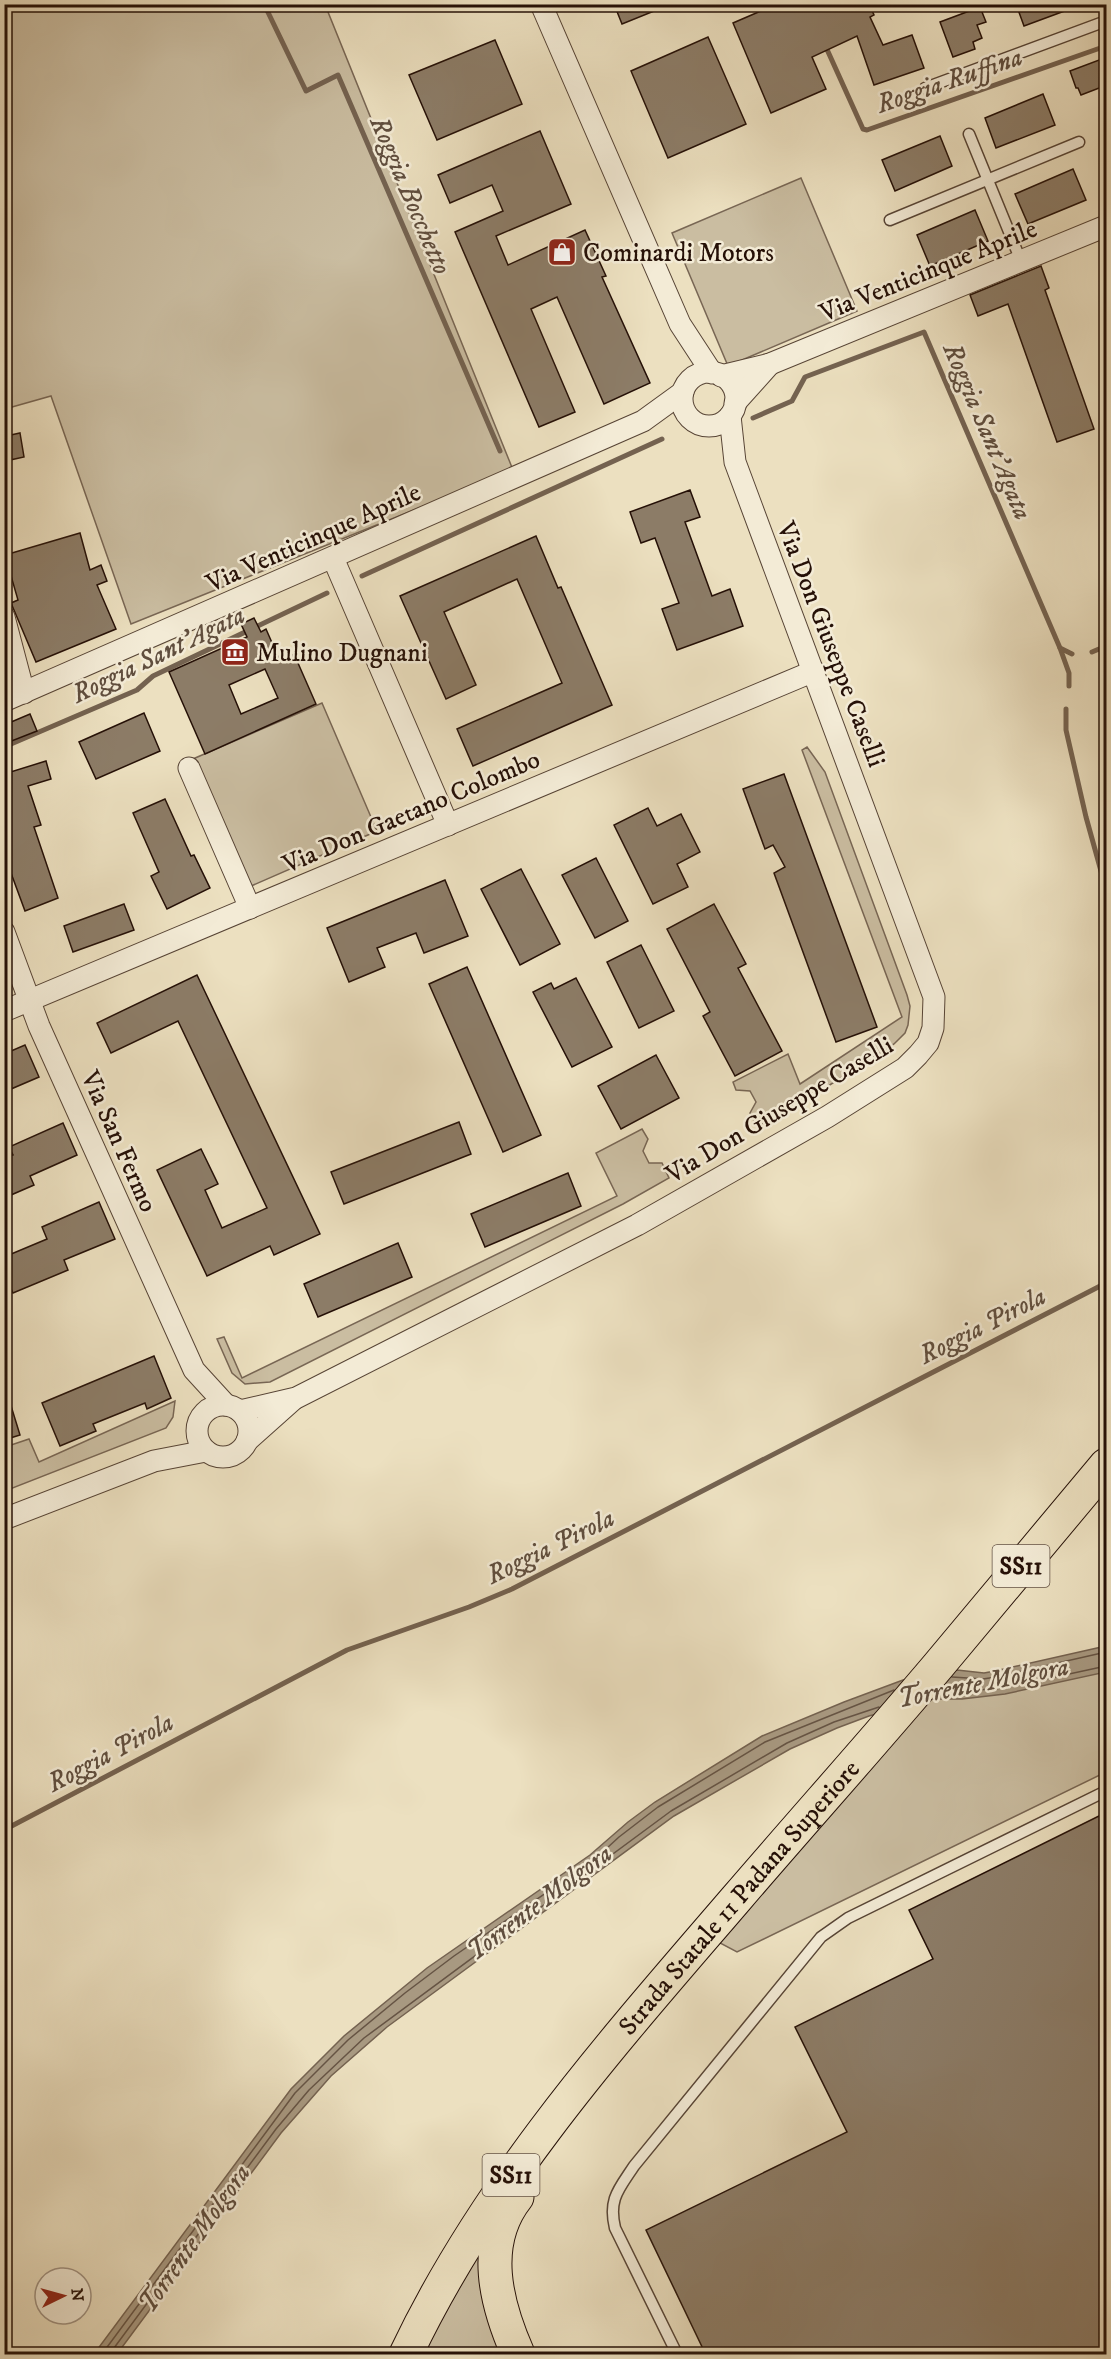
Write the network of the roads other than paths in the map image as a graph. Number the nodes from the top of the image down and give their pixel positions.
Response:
1 (541, 4) edge
2 (1107, 21) edge
3 (926, 88) dead end
4 (969, 134) dead end
5 (1079, 142) dead end
6 (987, 180) junction
7 (890, 220) dead end
8 (1107, 226) edge
9 (1021, 261) junction
10 (680, 324) junction
11 (770, 364) junction
12 (717, 374) junction
13 (685, 387) junction
14 (732, 410) junction
15 (643, 422) junction
16 (696, 422) junction
17 (735, 462) junction
18 (333, 558) junction
19 (4, 617) edge
20 (814, 671) junction
21 (14, 697) edge
22 (189, 768) dead end
23 (448, 825) junction
24 (250, 908) junction
25 (4, 932) edge
26 (28, 1001) junction
27 (4, 1011) edge
28 (194, 1370) junction
29 (296, 1398) junction
30 (233, 1408) junction
31 (198, 1423) junction
32 (247, 1441) junction
33 (206, 1451) junction
34 (154, 1461) junction
35 (1107, 1465) edge
36 (4, 1519) edge
37 (1107, 1791) edge
38 (640, 2011) junction
39 (406, 2355) edge
40 (518, 2355) edge
41 (678, 2355) edge

1 - 10 street
2 - 3 lane
4 - 6 lane
5 - 6 lane
6 - 7 lane
6 - 9 lane
8 - 9 street, Via Venticinque Aprile
9 - 11 street, Via Venticinque Aprile
10 - 12 street
10 - 13 street
11 - 12 street, Via Venticinque Aprile
11 - 14 street, Via Venticinque Aprile
12 - 13 street
12 - 14 street
13 - 15 street, Via Venticinque Aprile
13 - 16 street
14 - 16 street
14 - 17 street, Via Don Giuseppe Caselli
15 - 16 street, Via Venticinque Aprile
15 - 18 street, Via Venticinque Aprile
16 - 17 street, Via Don Giuseppe Caselli
17 - 20 street, Via Don Giuseppe Caselli
18 - 21 street, Via Venticinque Aprile
18 - 23 street
19 - 21 street
20 - 23 street, Via Don Gaetano Colombo
20 - 29 street, Via Don Giuseppe Caselli
22 - 24 street
23 - 24 street, Via Don Gaetano Colombo
24 - 26 street, Via Don Gaetano Colombo
25 - 26 street, Via San Fermo
26 - 27 street, Via Don Gaetano Colombo
26 - 28 street, Via San Fermo
28 - 30 street
28 - 31 street
29 - 30 street, Via Don Giuseppe Caselli
29 - 32 street, Via Don Giuseppe Caselli
30 - 31 street
30 - 32 street
31 - 33 street
31 - 34 street
32 - 33 street
33 - 34 street
34 - 36 street
35 - 38 main road, Strada Statale 11 Padana Superiore / SS11
37 - 41 lane
38 - 39 main road, Strada Statale 11 Padana Superiore / SS11
38 - 40 main road

